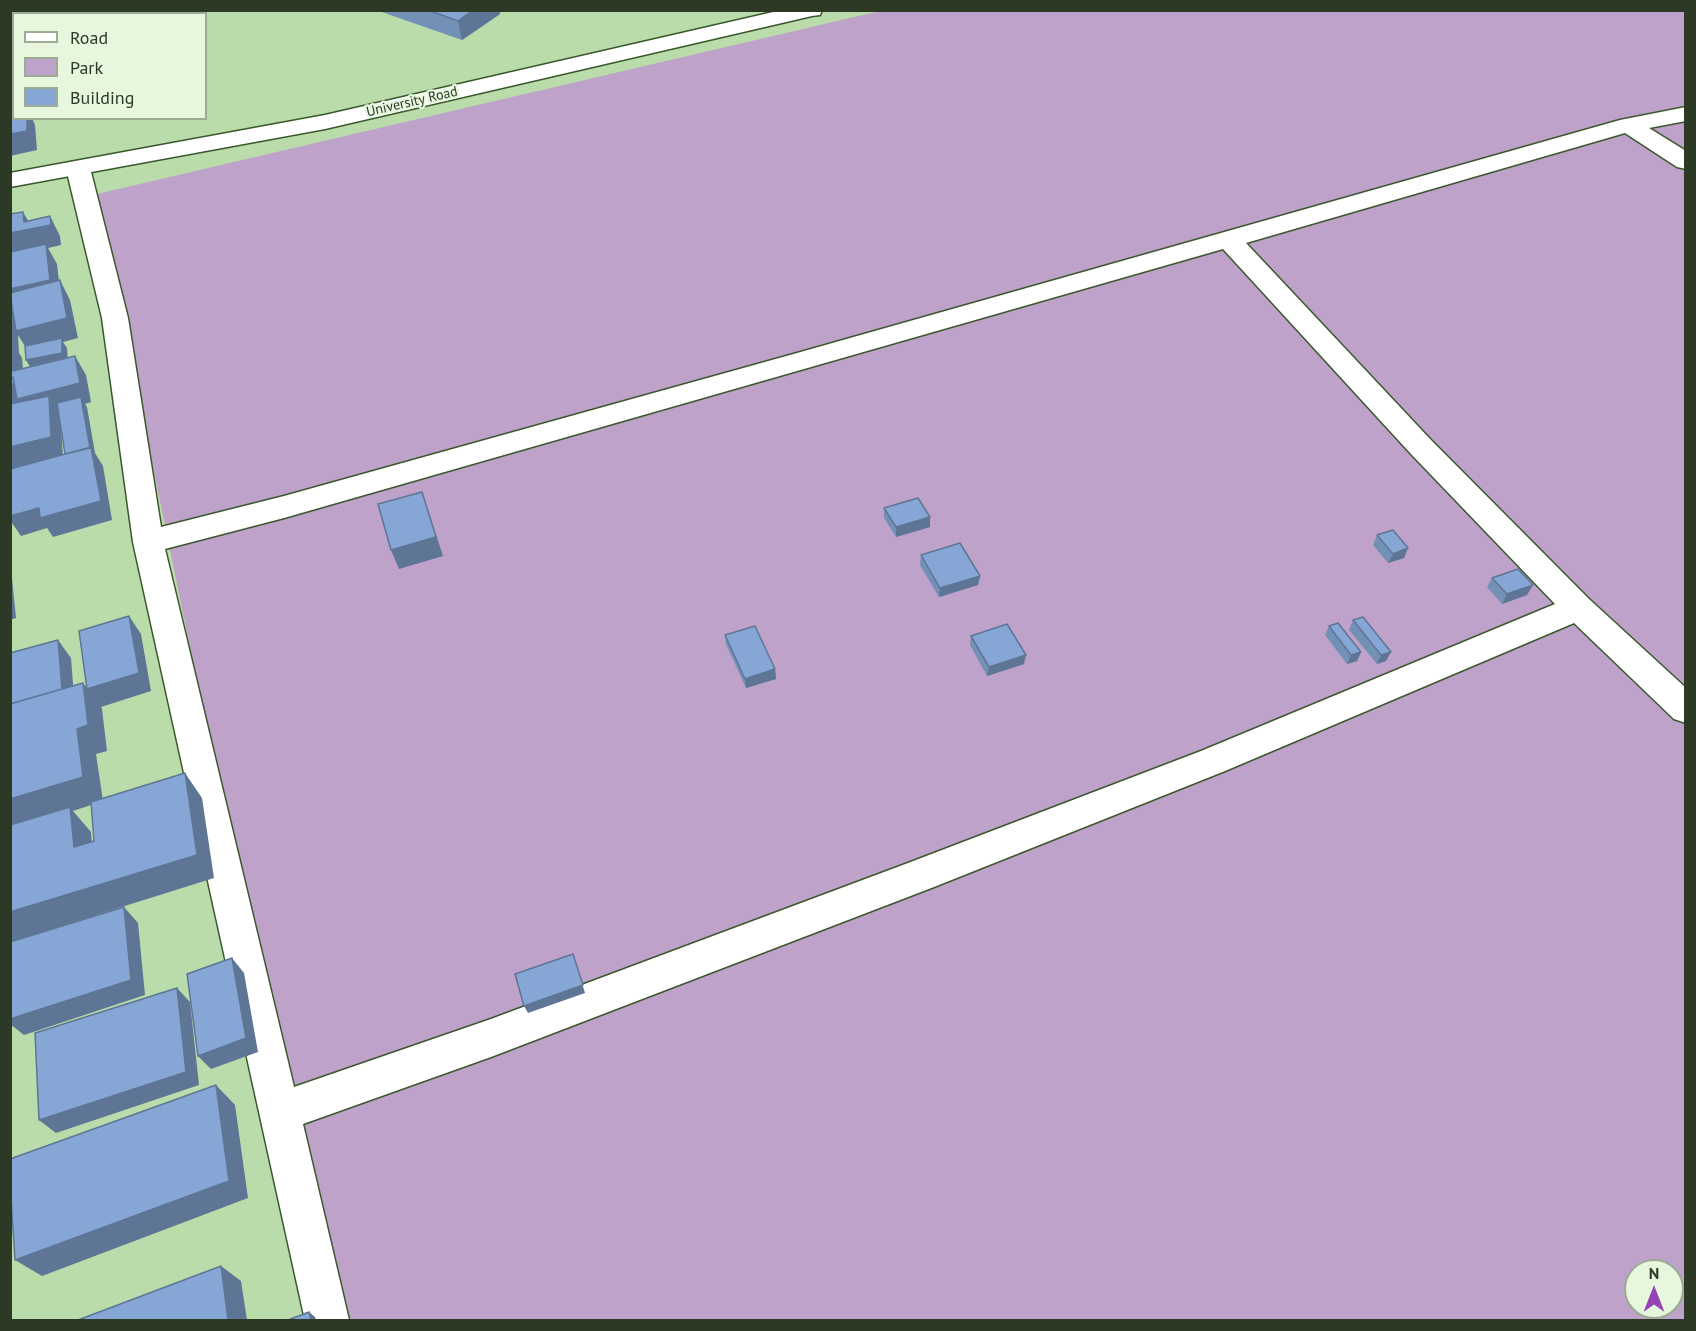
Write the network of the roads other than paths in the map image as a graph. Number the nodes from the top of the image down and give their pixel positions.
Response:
1 (812, 10) edge
2 (1686, 114) edge
3 (1628, 125) junction
4 (1686, 162) edge
5 (78, 168) junction
6 (10, 180) edge
7 (1228, 239) junction
8 (148, 542) junction
9 (1578, 608) junction
10 (1686, 709) edge
11 (280, 1112) junction
12 (327, 1320) edge

1 - 5 main road, University Road
2 - 3 main road
3 - 4 main road
3 - 7 main road
5 - 6 main road, University Road
5 - 8 main road
7 - 8 main road
7 - 9 main road
8 - 11 main road
9 - 10 main road
9 - 11 main road
11 - 12 main road

